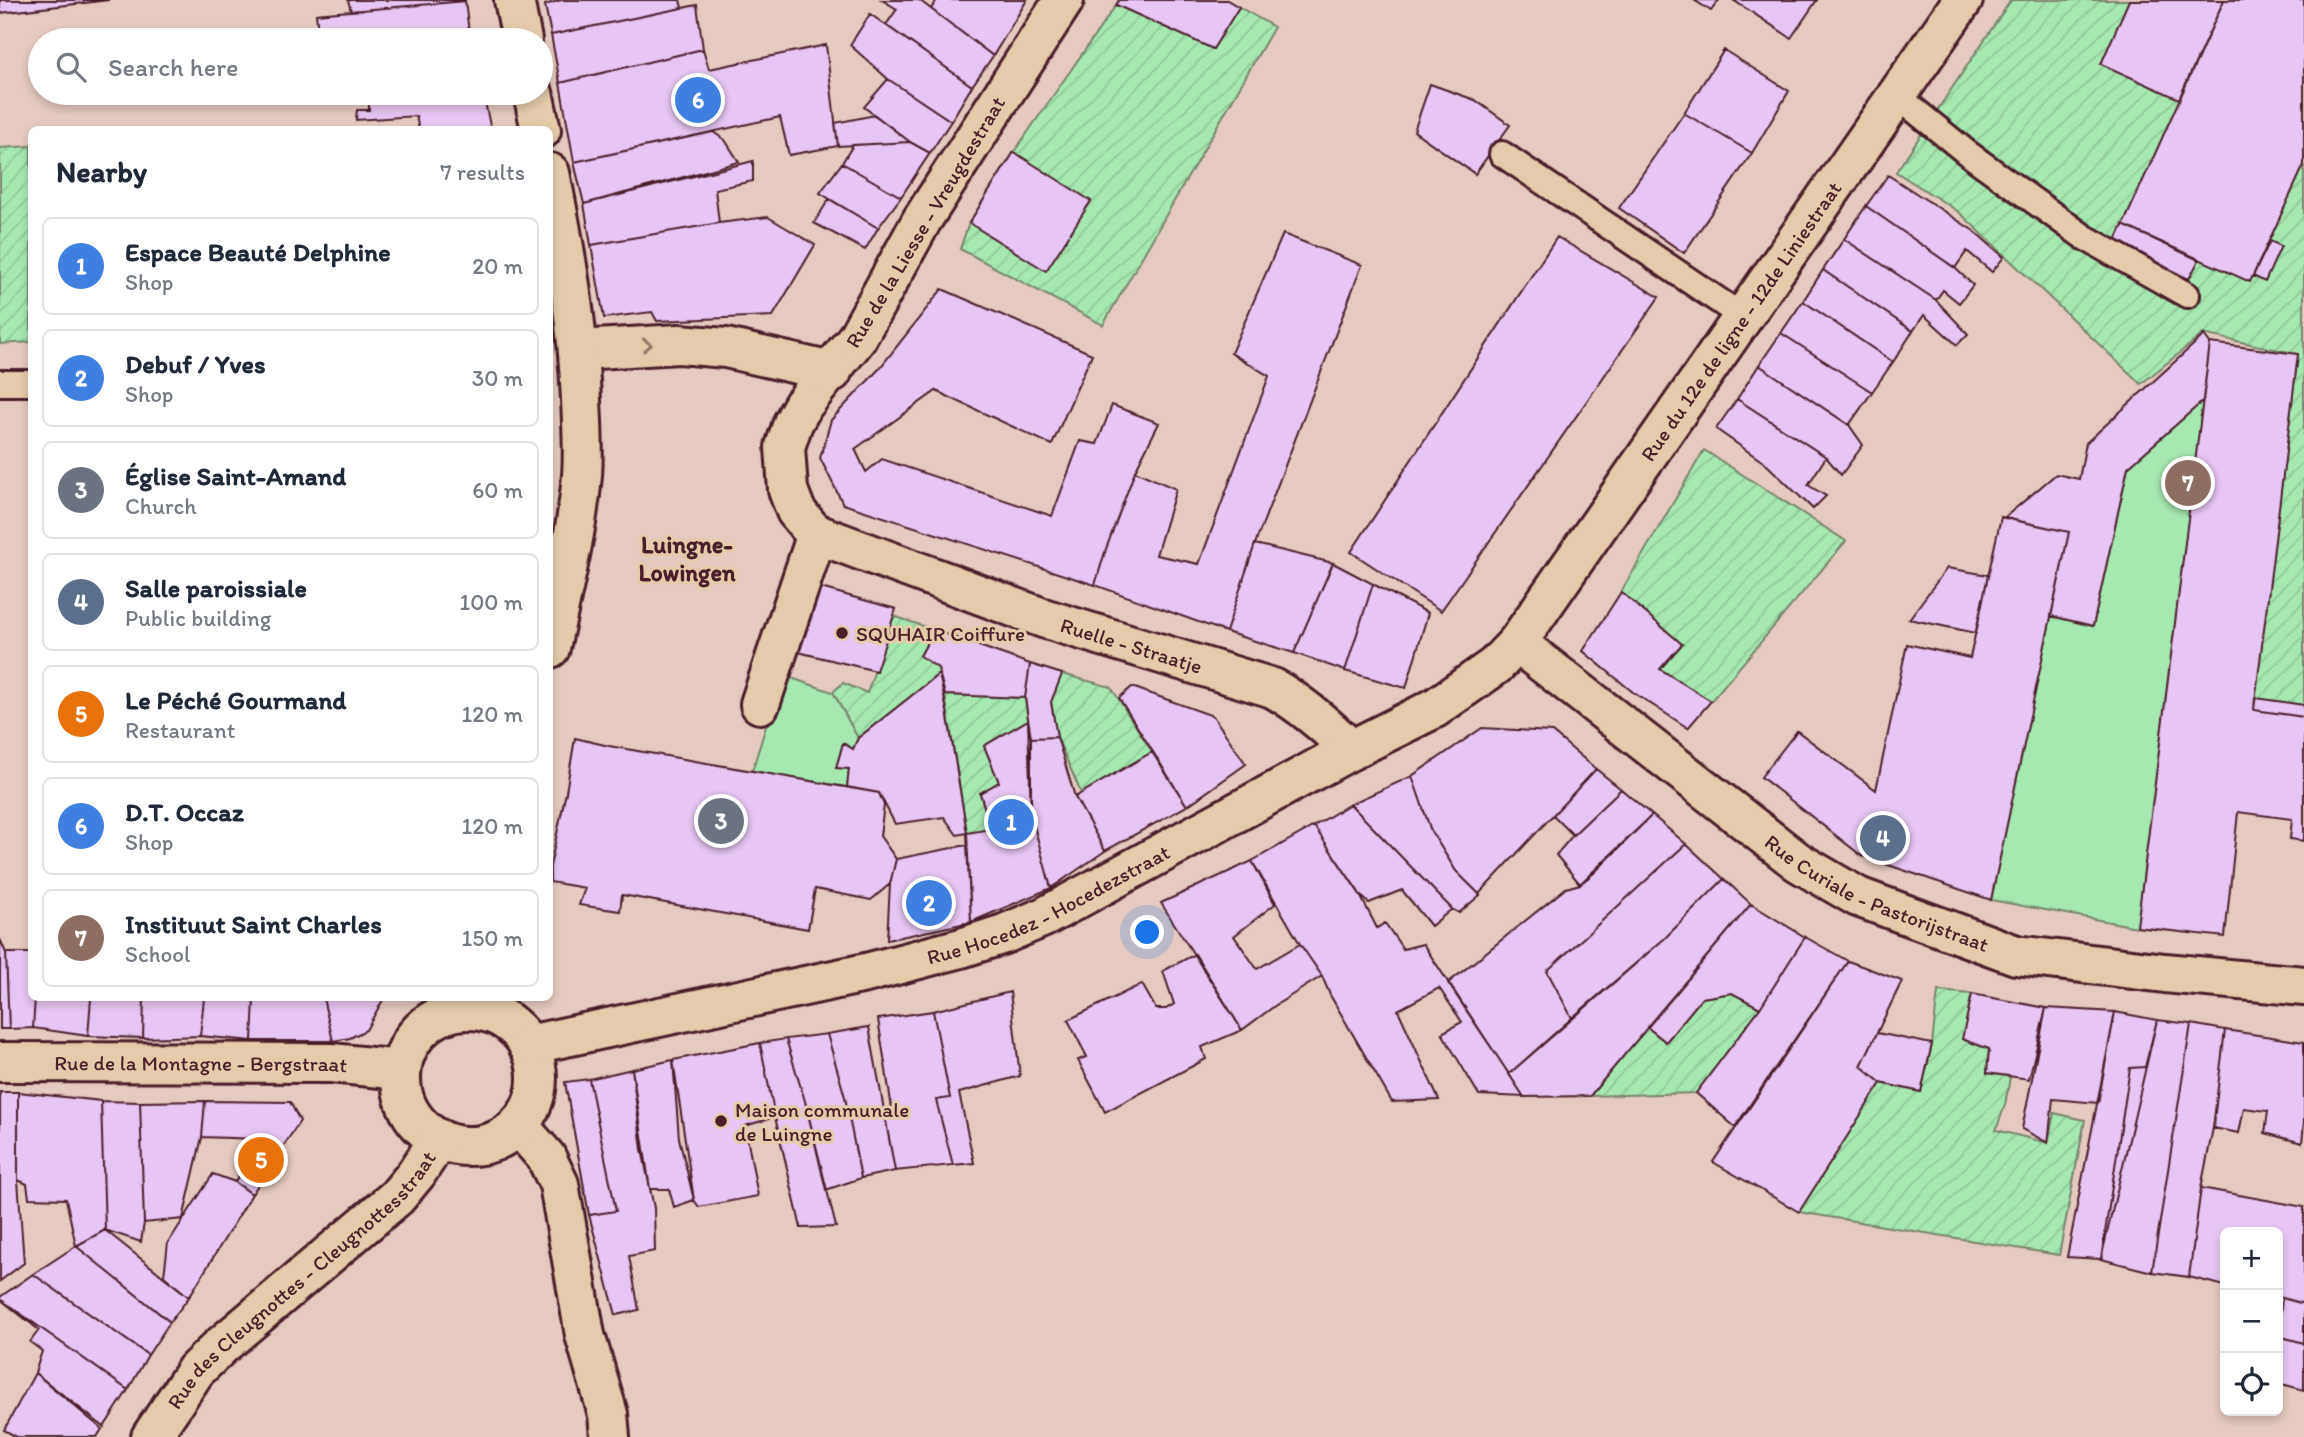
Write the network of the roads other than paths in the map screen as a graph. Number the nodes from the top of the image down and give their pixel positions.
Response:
1 (514, 0) edge
2 (1064, 0) edge
3 (1963, 0) edge
4 (520, 28) edge
5 (1896, 94) junction
6 (536, 105) edge
7 (540, 126) edge
8 (1502, 154) dead end
9 (553, 188) edge
10 (2186, 295) dead end
11 (1744, 317) junction
12 (579, 350) junction
13 (832, 372) junction
14 (0, 383) edge
15 (28, 383) edge
16 (817, 534) junction
17 (553, 633) edge
18 (1517, 643) junction
19 (760, 704) dead end
20 (1352, 750) junction
21 (2304, 986) edge
22 (469, 1004) edge
23 (528, 1045) junction
24 (0, 1062) edge
25 (401, 1070) junction
26 (518, 1125) junction
27 (439, 1139) junction
28 (157, 1428) edge
29 (610, 1437) edge

1 - 4 street
2 - 13 street, Rue de la Liesse - Vreugdestraat
3 - 5 street, Rue du 12e de ligne - 12de Liniestraat
5 - 10 lane
5 - 11 street, Rue du 12e de ligne - 12de Liniestraat
6 - 7 street
8 - 11 lane
9 - 12 street
11 - 18 street, Rue du 12e de ligne - 12de Liniestraat
12 -> 13 street
12 - 17 street
13 - 16 street, Rue de la Liesse - Vreugdestraat
14 - 15 lane
16 - 19 street
16 - 20 street, Ruelle - Straatje
18 - 20 street, Rue Hocedez - Hocedezstraat
18 - 21 street, Rue Curiale - Pastorijstraat
20 - 23 street, Rue Hocedez - Hocedezstraat
22 - 23 street
22 - 25 street
23 - 26 street
24 - 25 street, Rue de la Montagne - Bergstraat
25 - 27 street
26 - 27 street
26 - 29 street
27 - 28 street, Rue des Cleugnottes - Cleugnottesstraat

